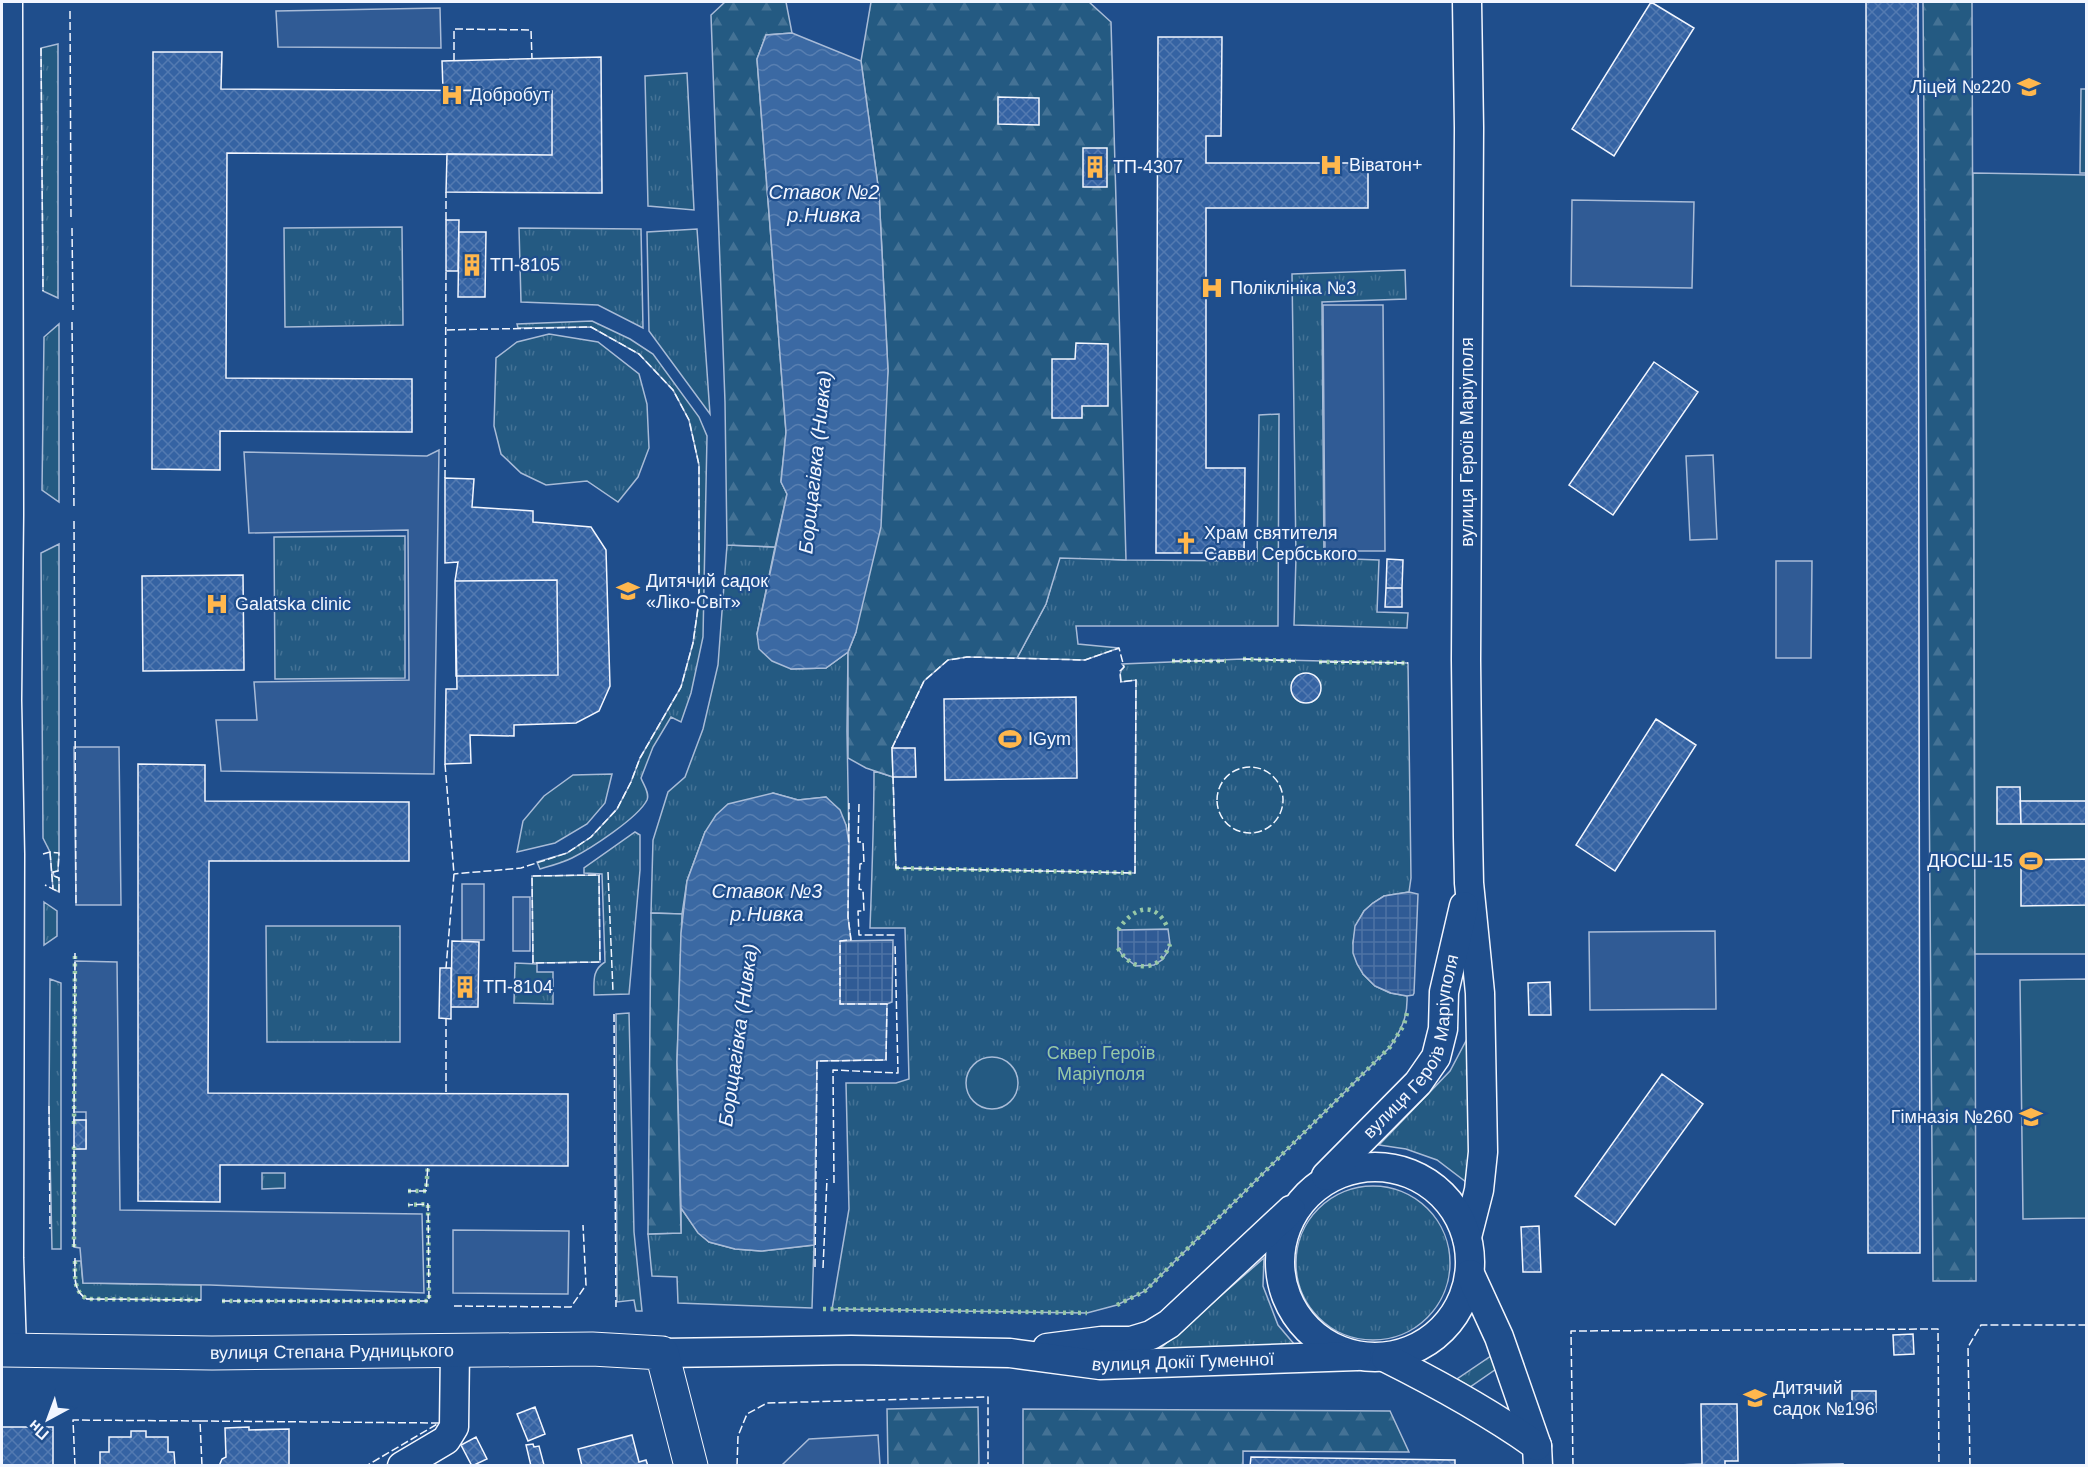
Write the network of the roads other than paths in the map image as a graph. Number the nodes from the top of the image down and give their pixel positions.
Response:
1 (8, 2) edge
2 (1467, 2) edge
3 (1469, 883) junction
4 (1308, 1194) junction
5 (1467, 1237) junction
6 (1470, 1274) junction
7 (7, 1350) edge
8 (455, 1350) junction
9 (662, 1353) junction
10 (1010, 1353) junction
11 (1357, 1356) junction
12 (1386, 1358) junction
13 (1538, 1456) edge
14 (402, 1466) edge
15 (692, 1466) edge

1 - 7 street
2 - 3 street, вулиця Героїв Маріуполя
3 - 4 street, вулиця Героїв Маріуполя
3 - 5 street, вулиця Героїв Маріуполя
4 - 5 street
4 - 10 street, вулиця Докії Гуменної
4 - 11 street
5 - 6 street
6 - 12 street
6 - 13 street
7 - 8 main road, вулиця Степана Рудницького
8 - 9 main road, вулиця Степана Рудницького
8 - 14 street
9 - 10 street, вулиця Докії Гуменної
9 - 15 main road
10 - 11 street, вулиця Докії Гуменної
11 - 12 street
12 - 13 street

